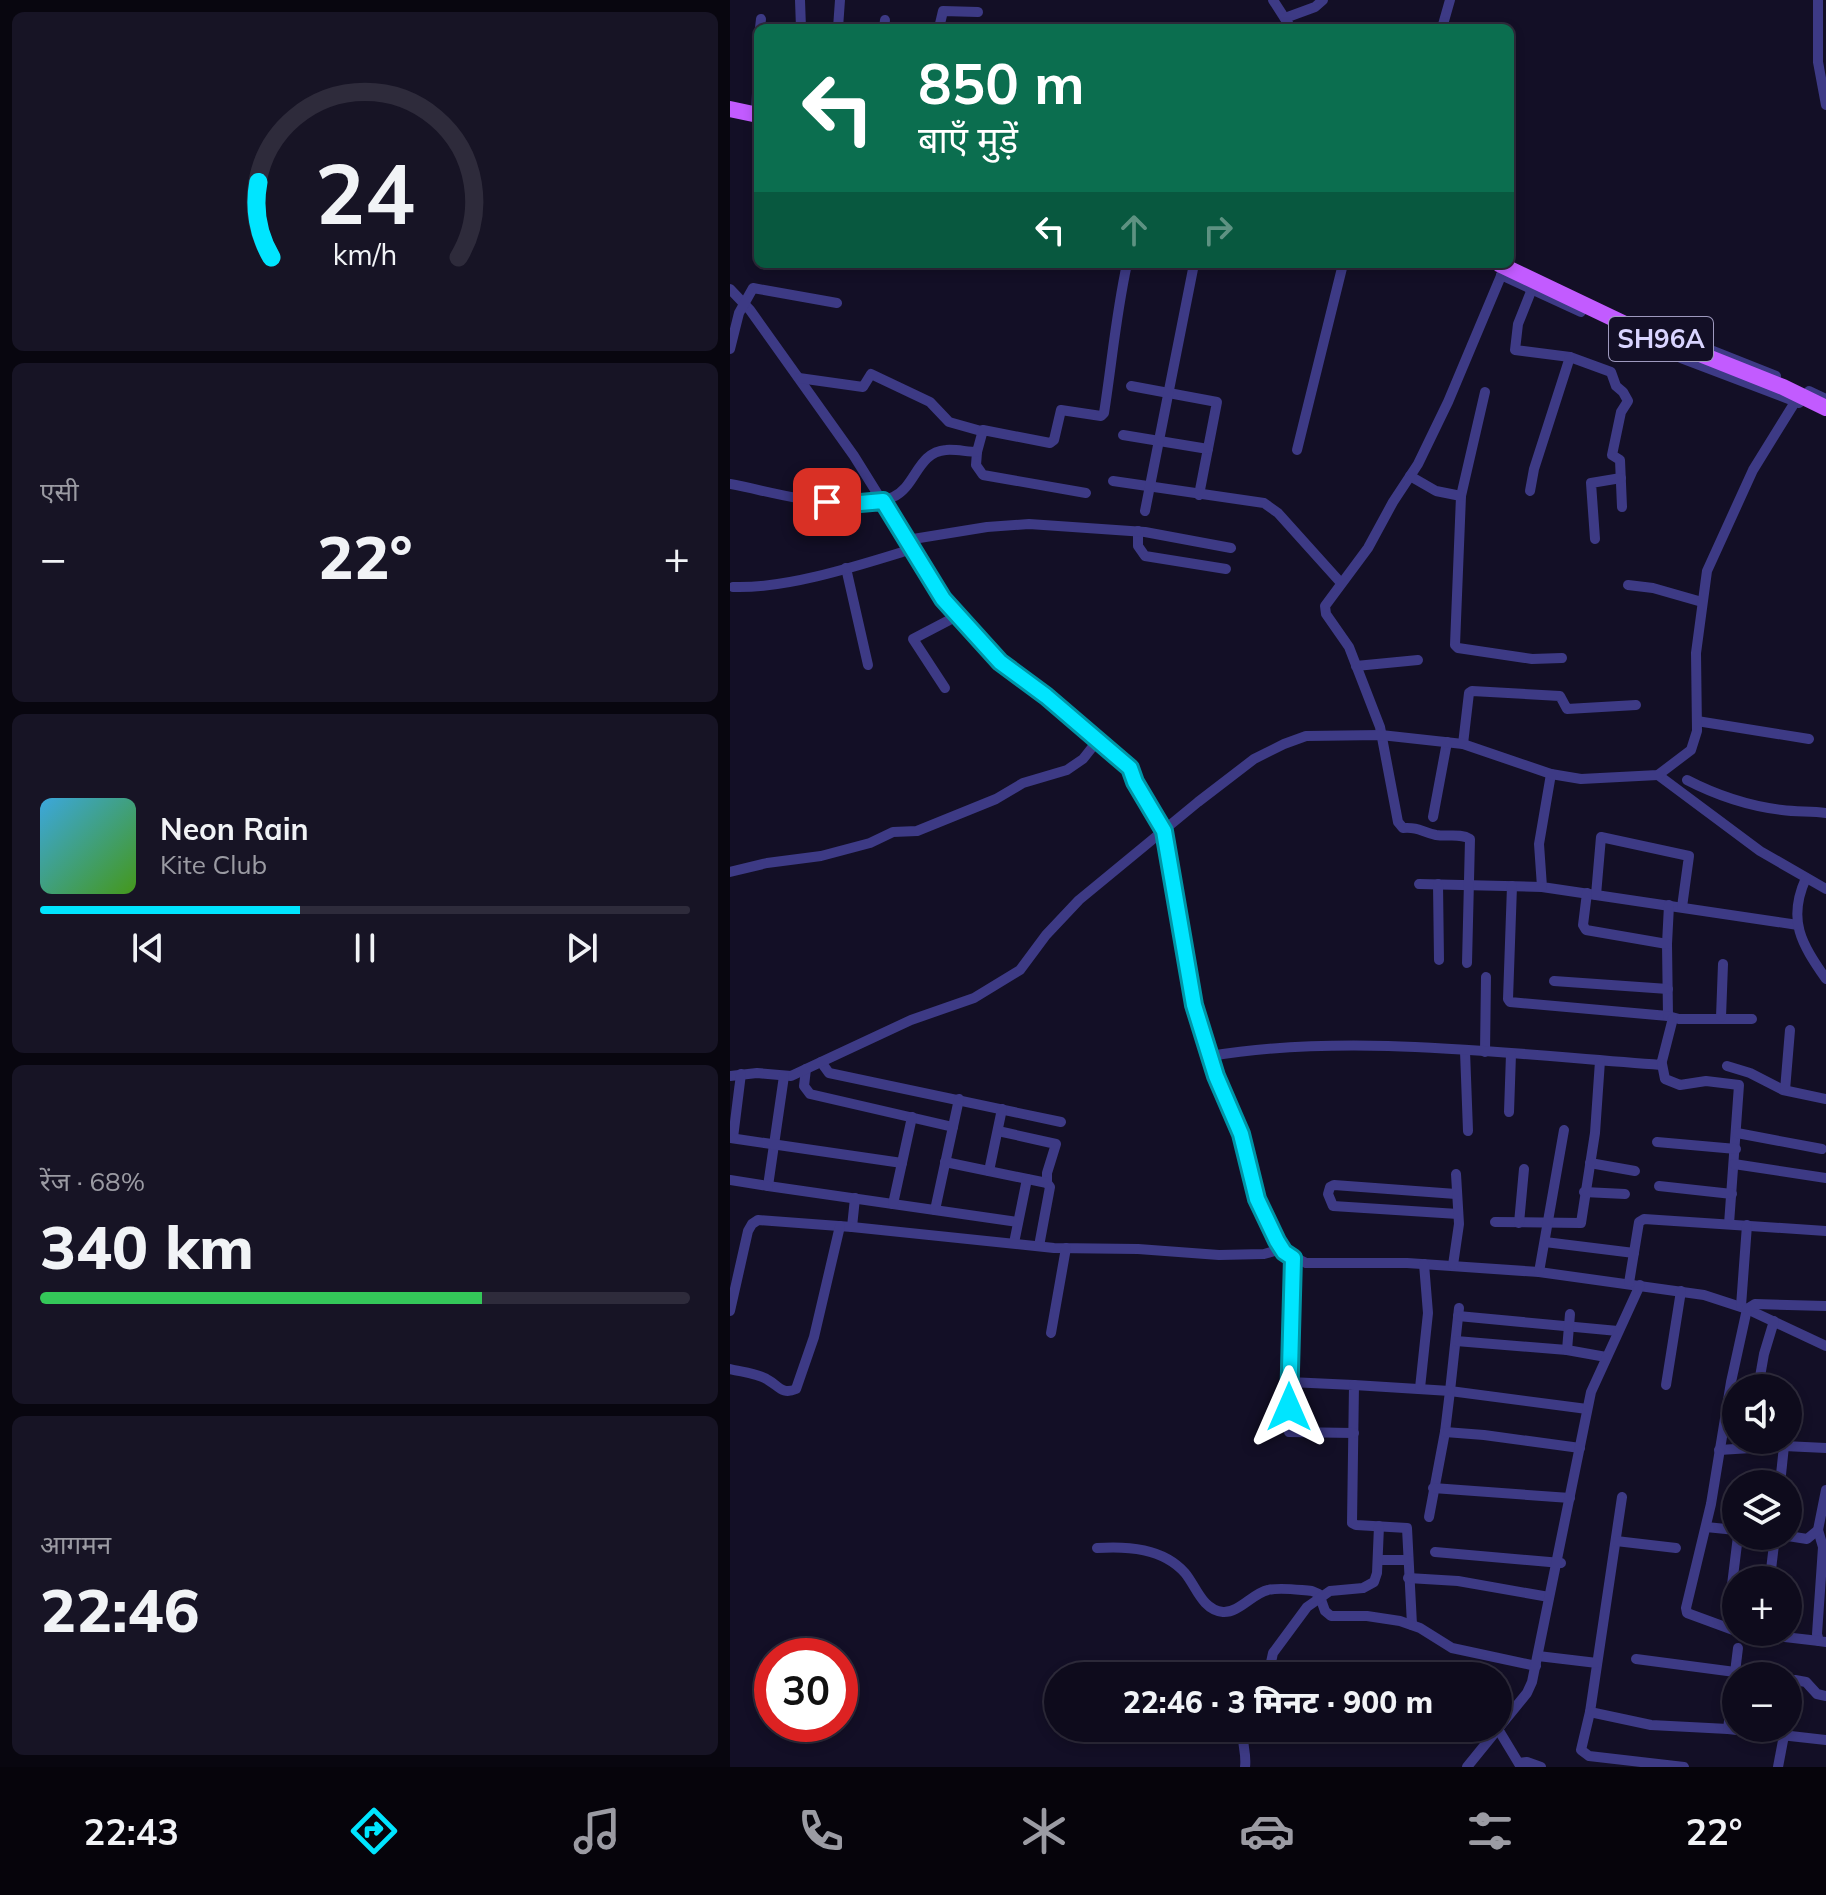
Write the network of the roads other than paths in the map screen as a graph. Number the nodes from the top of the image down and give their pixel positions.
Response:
1 (800, 0) edge
2 (840, 0) edge
3 (1273, 0) edge
4 (1323, 0) edge
5 (1450, 0) edge
6 (1818, 0) edge
7 (978, 12) dead end
8 (1288, 23) edge
9 (801, 24) edge
10 (838, 24) edge
11 (940, 24) edge
12 (1443, 24) edge
13 (1826, 105) edge
14 (730, 109) edge
15 (754, 114) edge
16 (1126, 268) edge
17 (1193, 268) edge
18 (1342, 268) edge
19 (1503, 268) edge
20 (1506, 268) edge
21 (1508, 268) edge
22 (1509, 268) edge
23 (730, 289) edge
24 (1532, 289) junction
25 (837, 303) dead end
26 (745, 304) junction
27 (730, 349) edge
28 (1570, 357) junction
29 (799, 378) junction
30 (1131, 386) dead end
31 (1804, 389) junction
32 (1170, 392) junction
33 (1485, 392) dead end
34 (1826, 400) edge
35 (1794, 401) junction
36 (1826, 415) edge
37 (981, 431) junction
38 (1123, 435) dead end
39 (1160, 442) junction
40 (1208, 449) junction
41 (1297, 450) dead end
42 (977, 452) junction
43 (1410, 476) junction
44 (1621, 478) junction
45 (1113, 481) dead end
46 (730, 484) edge
47 (1151, 487) junction
48 (1530, 491) dead end
49 (1086, 493) dead end
50 (1199, 495) junction
51 (1461, 496) junction
52 (883, 501) junction
53 (1622, 507) dead end
54 (1145, 511) dead end
55 (1138, 531) junction
56 (1595, 539) dead end
57 (910, 545) junction
58 (1231, 548) dead end
59 (846, 568) junction
60 (1226, 569) dead end
61 (1341, 583) junction
62 (1628, 585) dead end
63 (733, 587) dead end
64 (1702, 602) junction
65 (957, 616) junction
66 (1562, 658) dead end
67 (1418, 660) dead end
68 (868, 665) dead end
69 (1356, 666) junction
70 (945, 688) dead end
71 (1636, 705) dead end
72 (1697, 721) junction
73 (1381, 735) junction
74 (1809, 739) dead end
75 (1098, 740) junction
76 (1447, 742) junction
77 (1463, 744) junction
78 (1686, 754) junction
79 (1551, 774) junction
80 (1658, 775) junction
81 (1687, 780) junction
82 (1678, 790) junction
83 (1695, 803) junction
84 (1826, 813) edge
85 (1433, 817) dead end
86 (1164, 831) junction
87 (730, 872) edge
88 (1806, 878) junction
89 (1419, 884) dead end
90 (1438, 884) junction
91 (1468, 885) junction
92 (1512, 886) junction
93 (1542, 887) junction
94 (1826, 889) edge
95 (1591, 894) junction
96 (1669, 905) junction
97 (1682, 907) junction
98 (1798, 925) junction
99 (1667, 944) junction
100 (1439, 960) dead end
101 (1467, 963) dead end
102 (1723, 964) dead end
103 (1486, 977) dead end
104 (1826, 979) edge
105 (1554, 981) dead end
106 (1668, 989) junction
107 (1670, 1017) junction
108 (1721, 1017) junction
109 (1752, 1019) dead end
110 (1790, 1030) dead end
111 (1465, 1051) junction
112 (1485, 1052) junction
113 (1511, 1054) junction
114 (1210, 1056) junction
115 (1600, 1061) junction
116 (821, 1062) junction
117 (1662, 1064) junction
118 (1727, 1066) dead end
119 (806, 1069) junction
120 (736, 1075) edge
121 (784, 1076) junction
122 (1785, 1090) junction
123 (959, 1099) junction
124 (1826, 1099) edge
125 (1002, 1109) junction
126 (1509, 1112) dead end
127 (912, 1117) junction
128 (1061, 1122) dead end
129 (953, 1127) junction
130 (1564, 1130) dead end
131 (998, 1131) junction
132 (1468, 1131) dead end
133 (1737, 1133) junction
134 (731, 1138) edge
135 (1657, 1142) dead end
136 (774, 1144) junction
137 (1736, 1149) junction
138 (1822, 1149) dead end
139 (945, 1162) junction
140 (902, 1163) junction
141 (1590, 1163) junction
142 (1734, 1164) junction
143 (1524, 1169) dead end
144 (989, 1171) junction
145 (1635, 1171) dead end
146 (1456, 1174) dead end
147 (1826, 1178) edge
148 (1027, 1179) junction
149 (730, 1180) edge
150 (1048, 1184) junction
151 (768, 1186) junction
152 (1659, 1186) dead end
153 (1584, 1192) junction
154 (1456, 1194) junction
155 (1625, 1194) dead end
156 (1732, 1194) junction
157 (855, 1198) junction
158 (1023, 1198) junction
159 (888, 1206) junction
160 (935, 1210) junction
161 (1458, 1214) junction
162 (1018, 1222) junction
163 (1495, 1222) dead end
164 (1519, 1223) junction
165 (1549, 1223) junction
166 (1729, 1224) junction
167 (1747, 1225) junction
168 (840, 1226) junction
169 (852, 1227) junction
170 (1826, 1231) edge
171 (1545, 1242) junction
172 (1014, 1243) junction
173 (1039, 1246) junction
174 (1066, 1248) junction
175 (1282, 1249) junction
176 (1634, 1253) junction
177 (1293, 1258) junction
178 (1424, 1264) junction
179 (1453, 1265) junction
180 (1539, 1272) junction
181 (1635, 1284) junction
182 (1681, 1291) junction
183 (1826, 1306) edge
184 (1744, 1308) junction
185 (730, 1311) edge
186 (1570, 1314) dead end
187 (1774, 1321) junction
188 (1569, 1326) junction
189 (1618, 1331) junction
190 (1051, 1333) dead end
191 (1456, 1341) junction
192 (1826, 1346) edge
193 (1567, 1350) junction
194 (1606, 1357) junction
195 (730, 1369) edge
196 (1760, 1374) edge
197 (1290, 1384) junction
198 (1354, 1385) junction
199 (1666, 1385) dead end
200 (1420, 1388) junction
201 (1450, 1391) junction
202 (1587, 1409) junction
203 (1445, 1432) junction
204 (1354, 1433) junction
205 (1802, 1447) edge
206 (1580, 1448) junction
207 (1826, 1448) edge
208 (1722, 1449) edge
209 (1719, 1450) junction
210 (1433, 1488) junction
211 (1826, 1490) edge
212 (1622, 1497) dead end
213 (1570, 1498) junction
214 (1429, 1517) dead end
215 (1821, 1524) edge
216 (1379, 1526) junction
217 (1706, 1527) junction
218 (1722, 1529) edge
219 (1802, 1538) edge
220 (1616, 1541) junction
221 (1097, 1548) dead end
222 (1676, 1548) dead end
223 (1435, 1552) dead end
224 (1378, 1560) junction
225 (1408, 1560) junction
226 (1559, 1563) junction
227 (1408, 1578) junction
228 (1823, 1582) edge
229 (1320, 1597) junction
230 (1549, 1597) junction
231 (1412, 1625) junction
232 (1722, 1625) edge
233 (1802, 1639) edge
234 (1823, 1641) edge
235 (1738, 1648) dead end
236 (1636, 1659) dead end
237 (1537, 1661) junction
238 (1271, 1662) edge
239 (1736, 1662) edge
240 (1597, 1663) junction
241 (1722, 1670) edge
242 (1802, 1681) edge
243 (1826, 1696) edge
244 (1512, 1712) edge
245 (1590, 1712) junction
246 (1722, 1729) edge
247 (1802, 1735) edge
248 (1826, 1740) edge
249 (1243, 1742) edge
250 (1487, 1742) edge
251 (1506, 1742) edge
252 (1783, 1742) edge
253 (1520, 1765) edge
254 (1245, 1767) edge
255 (1467, 1767) edge
256 (1541, 1767) edge
257 (1684, 1767) edge
258 (1778, 1767) edge

1 - 9 street
2 - 10 street
3 - 8 street
4 - 8 street
5 - 12 street
6 - 13 street
7 - 11 street
14 - 15 main road
16 - 37 street
17 - 32 street
18 - 41 street
19 - 43 street
20 - 24 street
21 - 34 main road, SH96A, bridge
22 - 31 street
23 - 26 street
24 - 28 street
24 - 35 street
25 - 26 street
26 - 27 street
26 - 29 street
28 - 44 street
28 - 48 street
29 - 37 street
29 - 52 street
30 - 32 street
31 - 34 street
31 - 35 street
32 - 39 street
32 - 40 street
33 - 51 street
35 - 36 street
35 - 64 street
37 - 42 street
38 - 39 street
39 - 40 street
39 - 47 street
40 - 50 street
42 - 49 street
42 - 52 street
43 - 51 street
43 - 61 street
44 - 53 street
44 - 56 street
45 - 47 street
46 - 52 street
47 - 50 street
47 - 54 street
50 - 61 street
51 - 66 street
52 - 57 street
55 - 57 street
55 - 58 street
55 - 60 street
57 - 59 street
57 - 65 street
59 - 63 street
59 - 68 street
61 - 69 street
62 - 64 street
64 - 72 street
65 - 70 street
65 - 75 street
67 - 69 street
69 - 73 street
71 - 77 street
72 - 74 street
72 - 78 street
73 - 76 street
73 - 86 street
73 - 91 street
75 - 86 street
75 - 87 street
76 - 77 street
76 - 85 street
77 - 79 street
78 - 80 street
78 - 81 street
79 - 80 street
79 - 93 street
80 - 82 street
81 - 82 street
81 - 83 street
81 - 84 street
82 - 83 street
83 - 88 street
86 - 114 street
86 - 116 street
88 - 94 street
88 - 98 street
89 - 90 street
90 - 91 street
90 - 100 street
91 - 92 street
91 - 101 street
92 - 93 street
92 - 107 street
93 - 95 street
95 - 96 street
95 - 97 street
95 - 99 street
96 - 97 street
96 - 99 street
97 - 98 street
98 - 104 street
99 - 106 street
102 - 108 street
103 - 112 street
105 - 106 street
106 - 107 street
107 - 108 street
107 - 117 street
108 - 109 street
110 - 122 street
111 - 112 street
111 - 114 street
111 - 132 street
112 - 113 street
113 - 115 street
113 - 126 street
114 - 175 street
115 - 117 street
115 - 141 street
116 - 119 street
116 - 123 street
117 - 133 street
118 - 122 street
119 - 121 street
119 - 127 street
120 - 121 street
120 - 134 street
121 - 136 street
122 - 124 street
123 - 125 street
123 - 129 street
125 - 128 street
125 - 131 street
127 - 129 street
127 - 140 street
129 - 139 street
130 - 165 street
131 - 144 street
131 - 150 street
133 - 137 street
133 - 138 street
134 - 136 street
135 - 137 street
136 - 140 street
136 - 151 street
137 - 142 street
139 - 144 street
139 - 160 street
140 - 159 street
141 - 145 street
141 - 153 street
142 - 147 street
142 - 156 street
143 - 164 street
144 - 148 street
146 - 154 street
148 - 150 street
148 - 158 street
149 - 151 street
150 - 158 street
150 - 173 street
151 - 157 street
152 - 156 street
153 - 155 street
153 - 165 street
154 - 161 street
154 - 161 street
156 - 166 street
157 - 159 street
157 - 169 street
158 - 162 street
159 - 160 street
160 - 162 street
161 - 179 street
162 - 172 street
163 - 164 street
164 - 165 street
165 - 171 street
166 - 167 street
166 - 176 street
167 - 170 street
167 - 184 street
168 - 169 street
168 - 185 street
168 - 195 street
169 - 172 street
171 - 176 street
171 - 180 street
172 - 173 street
173 - 174 street
174 - 175 street
174 - 190 street
175 - 177 street
176 - 181 street
177 - 178 street
177 - 197 street
178 - 179 street
178 - 200 street
179 - 180 street
180 - 181 street
181 - 182 street
181 - 189 street
182 - 184 street
182 - 199 street
183 - 184 street
184 - 187 street
184 - 209 street
186 - 188 street
187 - 192 street
187 - 196 street
188 - 189 street
188 - 191 street
188 - 193 street
189 - 194 street
191 - 193 street
191 - 201 street
193 - 194 street
194 - 202 street
197 - 198 street
197 - 204 street
198 - 200 street
198 - 204 street
200 - 201 street
201 - 202 street
201 - 203 street
202 - 206 street
203 - 206 street
203 - 210 street
204 - 216 street
205 - 207 street
206 - 213 street
208 - 209 street
209 - 217 street
210 - 213 street
210 - 214 street
211 - 215 street
212 - 220 street
213 - 226 street
215 - 219 street
215 - 228 street
216 - 224 street
216 - 225 street
217 - 218 street
217 - 232 street
220 - 222 street
220 - 240 street
221 - 229 street
223 - 226 street
224 - 225 street
224 - 229 street
225 - 227 street
226 - 230 street
227 - 230 street
227 - 231 street
228 - 234 street
229 - 231 street
229 - 238 street
230 - 237 street
231 - 237 street
233 - 234 street
235 - 239 street
236 - 241 street
237 - 240 street
237 - 244 street
240 - 245 street
242 - 243 street
245 - 246 street
245 - 257 street
247 - 248 street
249 - 254 street
250 - 255 street
251 - 253 street
252 - 258 street
253 - 256 street

